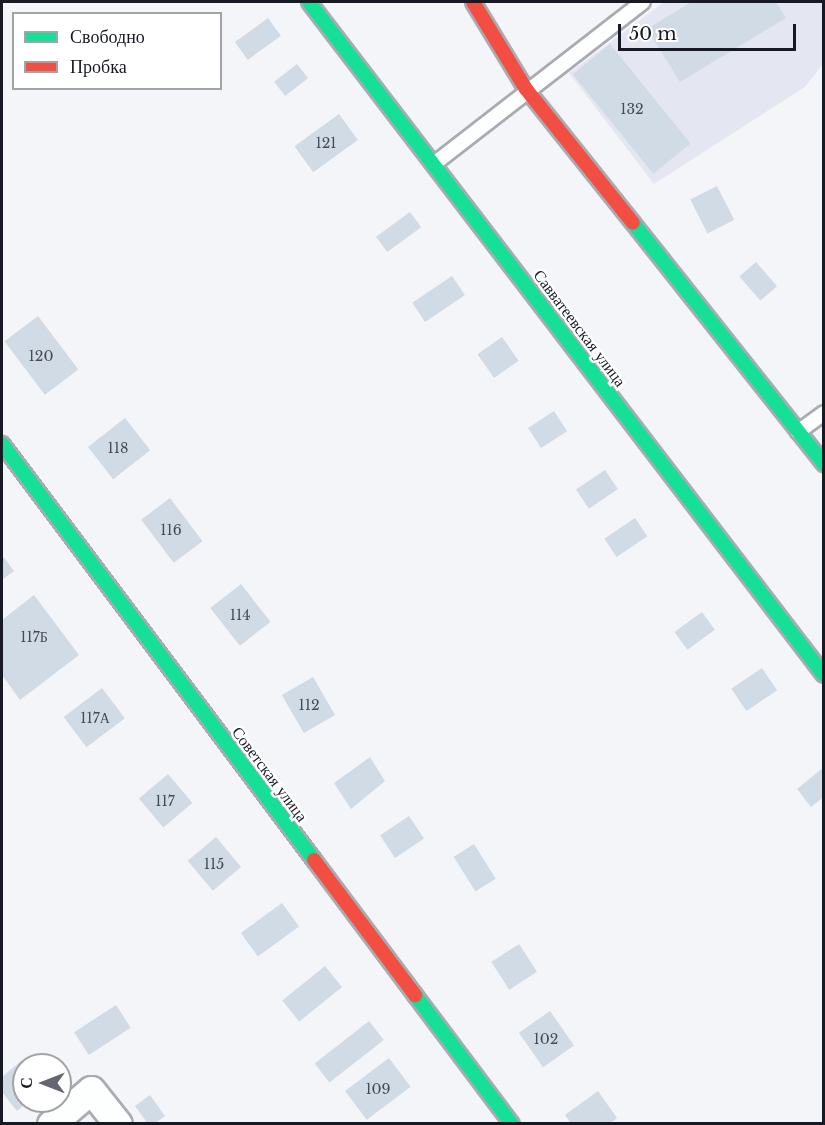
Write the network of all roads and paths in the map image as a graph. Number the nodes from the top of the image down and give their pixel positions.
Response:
1 (309, 2) edge
2 (473, 2) edge
3 (643, 2) edge
4 (526, 88) junction
5 (434, 164) junction
6 (824, 413) edge
7 (798, 432) junction
8 (2, 444) edge
9 (824, 464) edge
10 (824, 675) edge
11 (51, 1124) edge
12 (118, 1124) edge
13 (512, 1124) edge

1 - 5 street, Савватеевская улица
2 - 4 street
3 - 4 lane
4 - 5 lane
4 - 7 street
5 - 10 street, Савватеевская улица
6 - 7 lane
7 - 9 street
8 - 13 street, Советская улица
11 - 12 street

